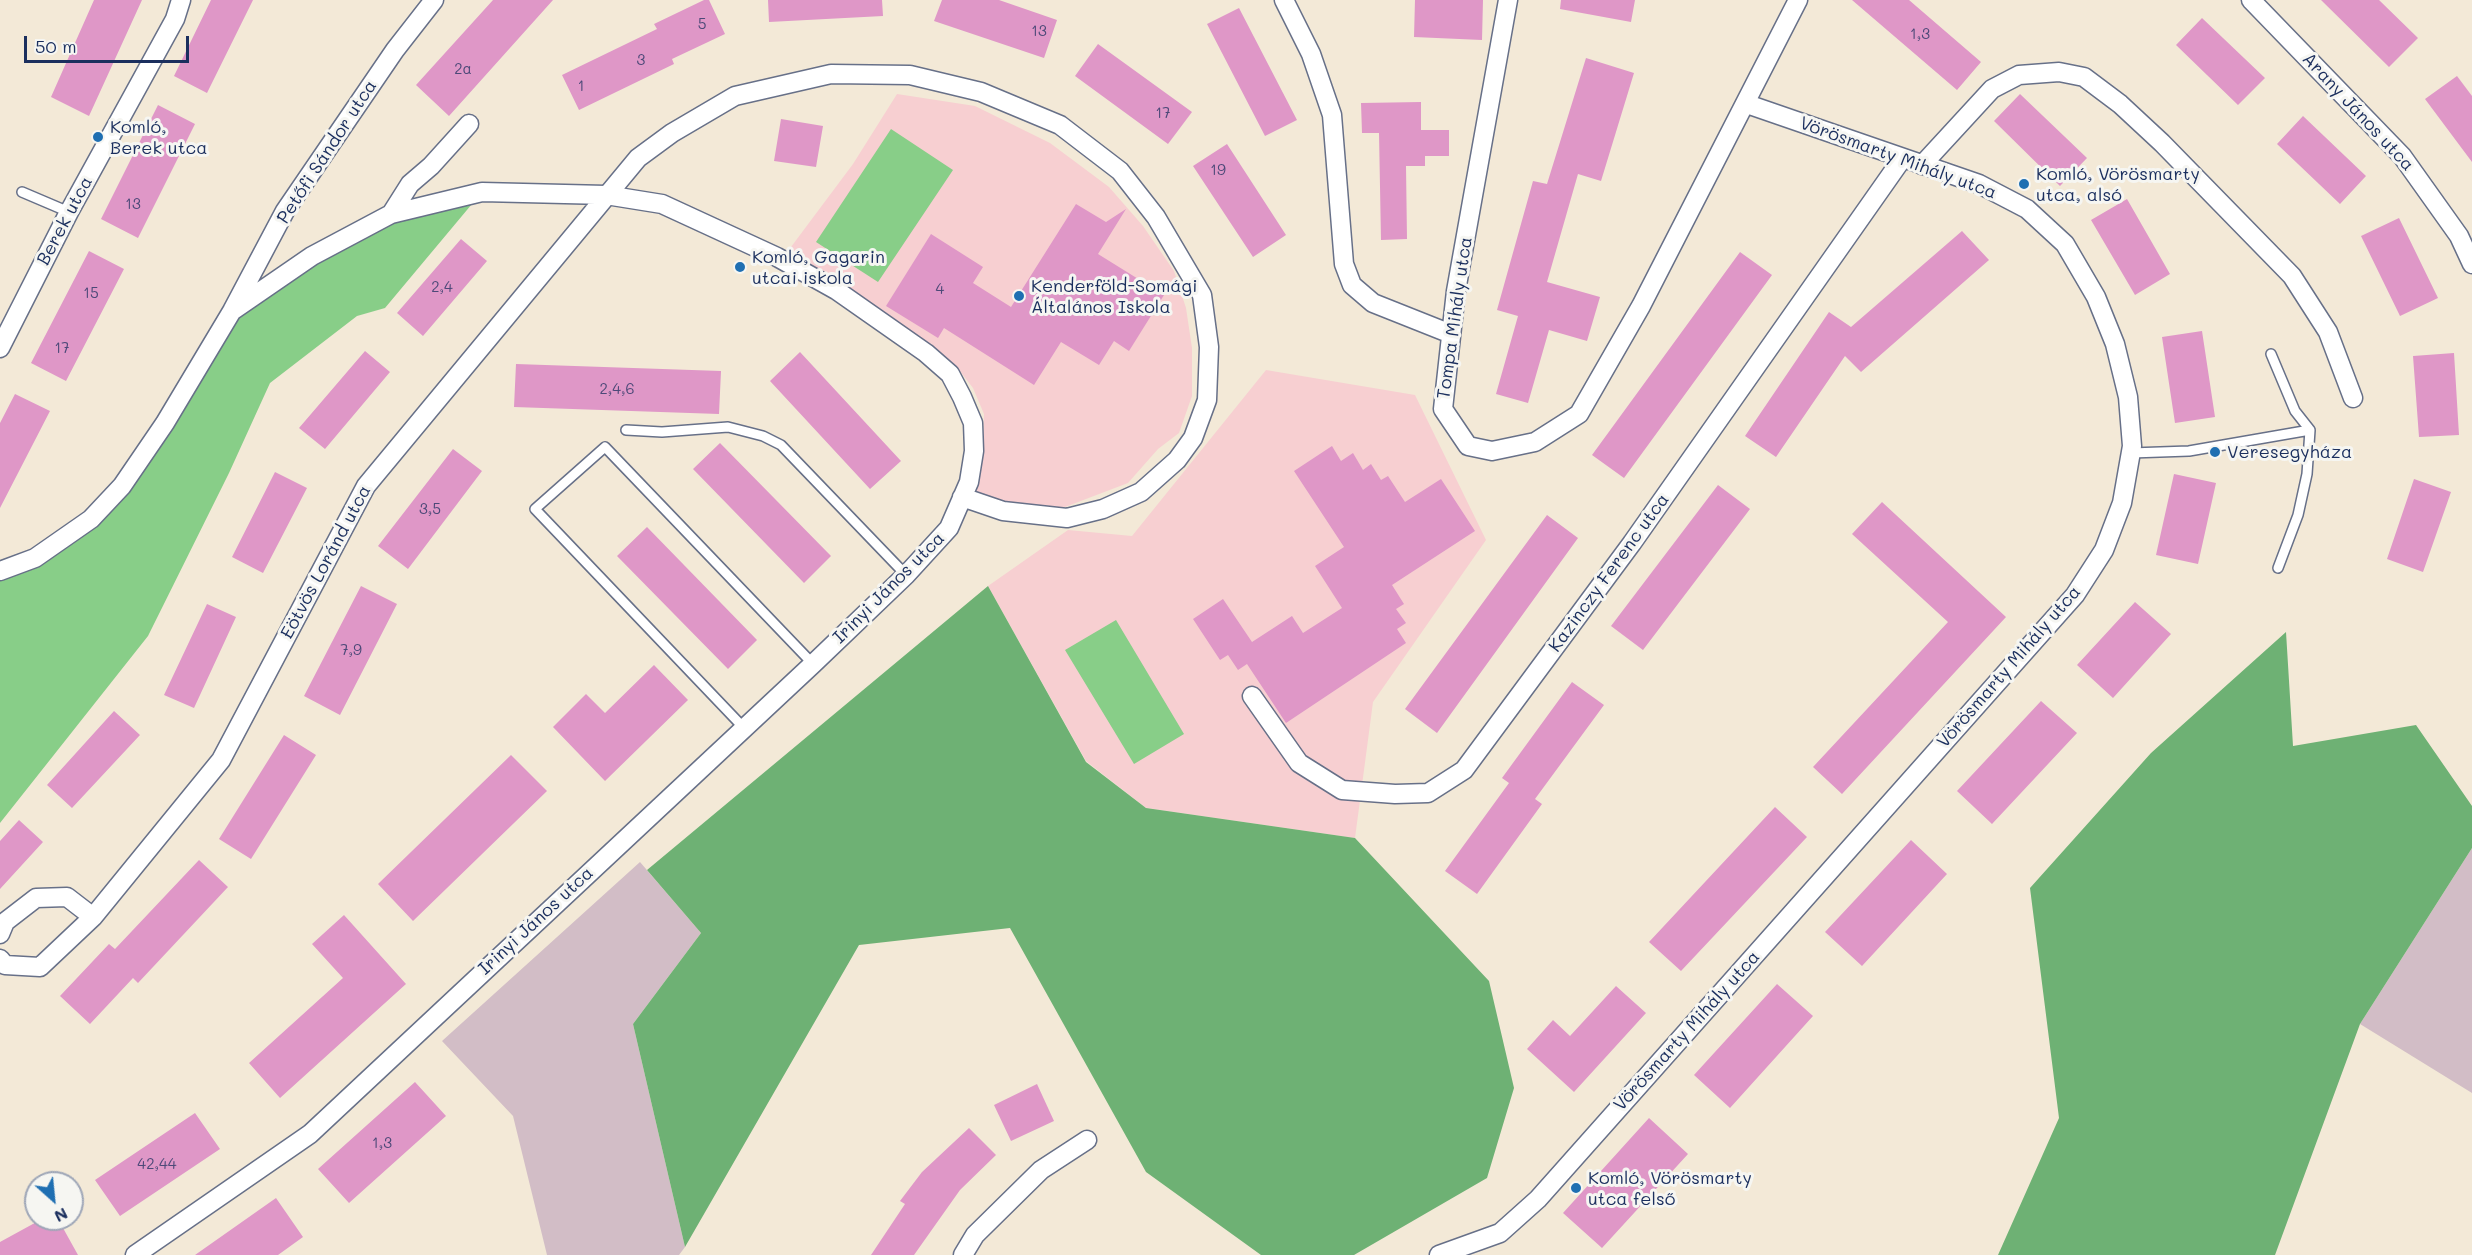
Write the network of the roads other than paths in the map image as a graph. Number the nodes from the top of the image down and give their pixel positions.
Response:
1 (181, 0) edge
2 (434, 0) edge
3 (1284, 0) edge
4 (1508, 0) edge
5 (1798, 0) edge
6 (2251, 0) edge
7 (1747, 104) junction
8 (469, 124) dead end
9 (1902, 159) junction
10 (1922, 165) junction
11 (22, 192) dead end
12 (606, 195) junction
13 (69, 212) junction
14 (391, 213) junction
15 (2472, 264) edge
16 (232, 311) junction
17 (1451, 334) junction
18 (0, 348) edge
19 (2271, 354) dead end
20 (2354, 398) dead end
21 (626, 430) dead end
22 (2310, 430) junction
23 (2131, 453) junction
24 (962, 497) junction
25 (2278, 568) dead end
26 (0, 572) edge
27 (906, 575) junction
28 (813, 664) junction
29 (1252, 696) dead end
30 (743, 727) junction
31 (93, 917) junction
32 (0, 934) edge
33 (0, 959) edge
34 (1087, 1140) dead end
35 (135, 1255) edge
36 (963, 1255) edge
37 (1439, 1255) edge

1 - 13 street, Berek utca
2 - 16 street, Petőfi Sándor utca
3 - 17 street
4 - 17 street, Tompa Mihály utca
5 - 7 street
6 - 15 street, Arany János utca
7 - 9 street, Vörösmarty Mihály utca
7 - 17 street, Tompa Mihály utca
8 - 14 street
9 - 10 street, Vörösmarty Mihály utca
9 - 29 street, Kazinczy Ferenc utca
10 - 20 street
10 - 23 street, Vörösmarty Mihály utca
11 - 13 lane
12 - 14 street, Irinyi János utca
12 - 24 street, Irinyi János utca
12 - 24 street, Eötvös Loránd utca
12 - 31 street, Eötvös Loránd utca
13 - 18 street, Berek utca
14 - 16 street, Irinyi János utca
16 - 26 street
19 - 22 lane
21 - 27 lane
22 - 23 lane
22 - 25 lane
23 - 37 street, Vörösmarty Mihály utca
24 - 27 street, Irinyi János utca
27 - 28 street, Irinyi János utca
28 - 30 street, Irinyi János utca
28 - 30 lane
30 - 35 street, Irinyi János utca
31 - 32 street
31 - 33 street, Eötvös Loránd utca
34 - 36 street

